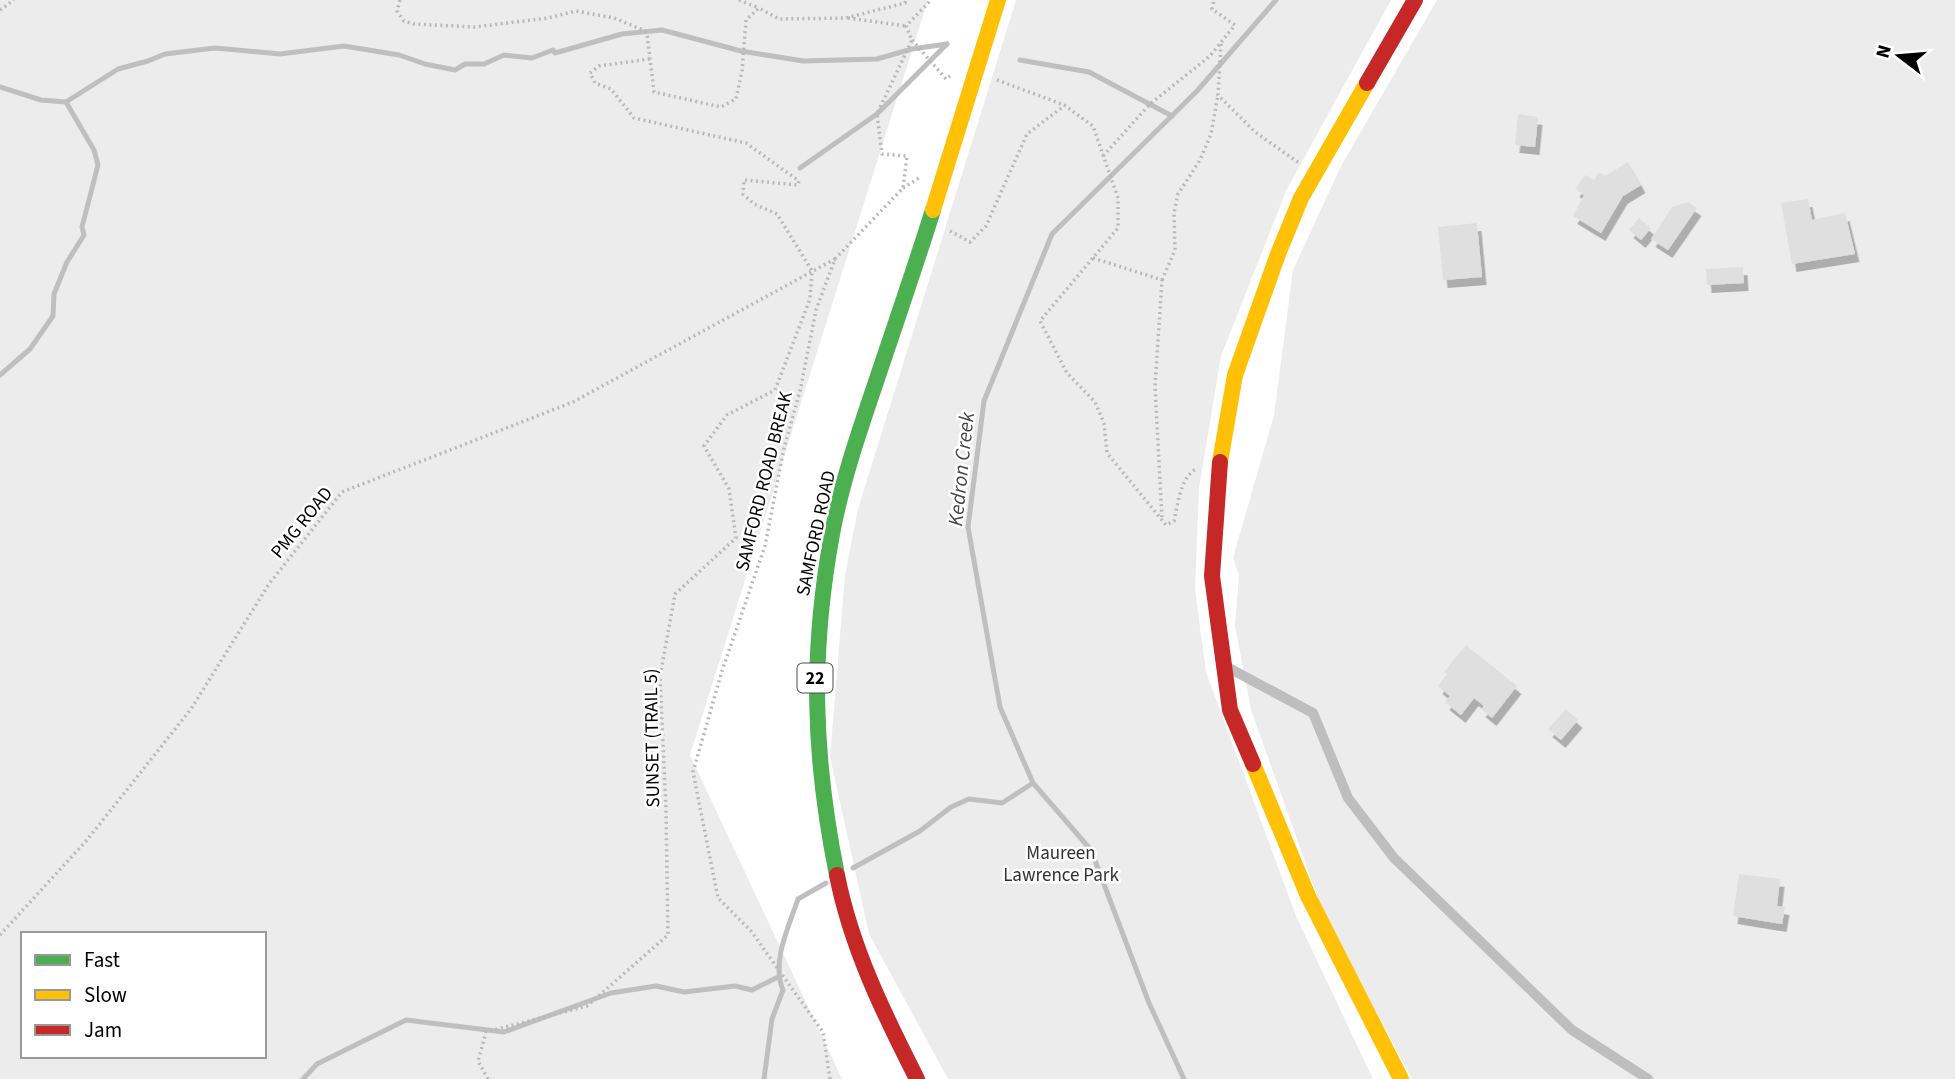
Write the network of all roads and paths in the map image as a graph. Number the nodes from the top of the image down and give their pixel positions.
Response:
1 (14, 0) edge
2 (400, 0) edge
3 (739, 0) edge
4 (906, 0) edge
5 (931, 0) edge
6 (998, 0) edge
7 (1214, 0) edge
8 (1415, 0) edge
9 (759, 8) junction
10 (0, 10) edge
11 (846, 18) junction
12 (906, 26) junction
13 (912, 40) junction
14 (1221, 42) junction
15 (650, 59) junction
16 (946, 79) dead end
17 (995, 79) dead end
18 (1218, 95) junction
19 (1064, 105) junction
20 (1103, 156) junction
21 (1315, 174) junction
22 (930, 220) junction
23 (1093, 258) junction
24 (835, 259) junction
25 (812, 271) junction
26 (1162, 280) junction
27 (1220, 459) junction
28 (1162, 521) junction
29 (1223, 666) junction
30 (0, 935) edge
31 (488, 1079) edge
32 (830, 1079) edge
33 (917, 1079) edge
34 (1401, 1079) edge
35 (1648, 1079) edge

1 - 10 path
2 - 15 path
3 - 9 path
4 - 11 path
5 - 12 path
6 - 22 street, SAMFORD ROAD / 22
7 - 14 path
8 - 21 street
9 - 11 path
9 - 15 path
11 - 12 path
12 - 13 path
13 - 16 path
13 - 24 path, SAMFORD ROAD BREAK
14 - 18 path
14 - 20 path
15 - 25 path
17 - 19 path
18 - 21 path
18 - 26 path
19 - 20 path
19 - 22 path
20 - 23 path
21 - 27 street
22 - 33 street, SAMFORD ROAD / 22
23 - 26 path
23 - 28 path
24 - 25 path, PMG ROAD
24 - 32 path, SAMFORD ROAD BREAK
25 - 30 path, PMG ROAD
25 - 31 path, SUNSET (TRAIL 5)
26 - 28 path
27 - 28 path
27 - 29 street
29 - 34 street
29 - 35 lane

